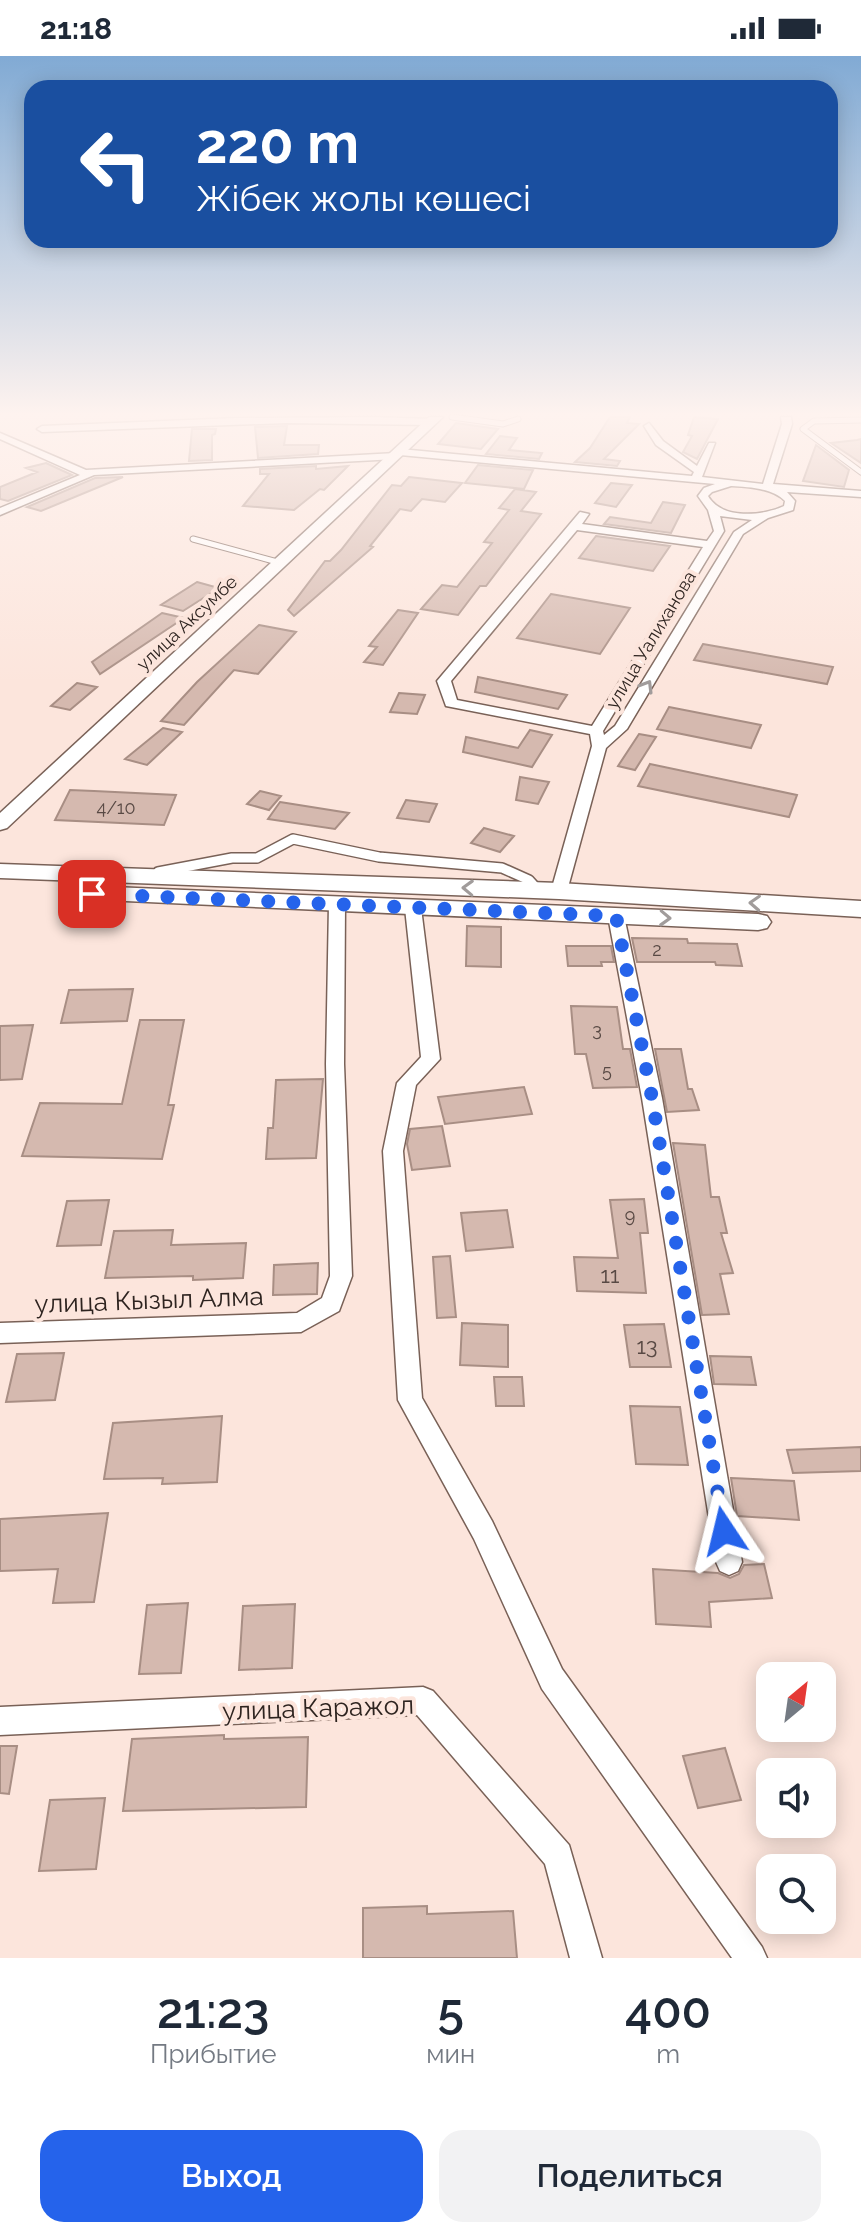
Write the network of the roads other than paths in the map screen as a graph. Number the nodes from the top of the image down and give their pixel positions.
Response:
1 (342, 506) edge
2 (708, 506) edge
3 (798, 506) edge
4 (713, 509) junction
5 (584, 514) dead end
6 (765, 517) junction
7 (575, 526) junction
8 (193, 539) dead end
9 (710, 545) junction
10 (281, 563) junction
11 (597, 738) junction
12 (0, 824) edge
13 (0, 871) edge
14 (144, 876) junction
15 (0, 890) edge
16 (549, 891) junction
17 (337, 904) junction
18 (413, 908) junction
19 (861, 909) edge
20 (616, 916) junction
21 (861, 926) edge
22 (0, 1333) edge
23 (729, 1562) dead end
24 (0, 1721) edge
25 (586, 1958) edge
26 (751, 1958) edge

1 - 10 main road, улица Аксумбе
2 - 4 street, улица Уалиханова
3 - 6 street
4 - 6 street
4 - 9 street, улица Уалиханова
5 - 7 street, улица Уалиханова
11 -> 6 street, улица Уалиханова
7 - 9 street
7 - 11 street, улица Уалиханова
8 - 10 lane
9 - 11 street, улица Уалиханова
10 - 12 main road, улица Аксумбе
11 - 16 street, улица Уалиханова
13 - 14 main road
16 -> 14 main road
14 - 16 lane
15 - 17 main road
19 -> 16 main road
17 - 18 main road
17 - 22 street, улица Кызыл Алма
18 - 20 main road
18 - 26 street
20 -> 21 main road
20 - 23 street
24 - 25 street, улица Каражол

